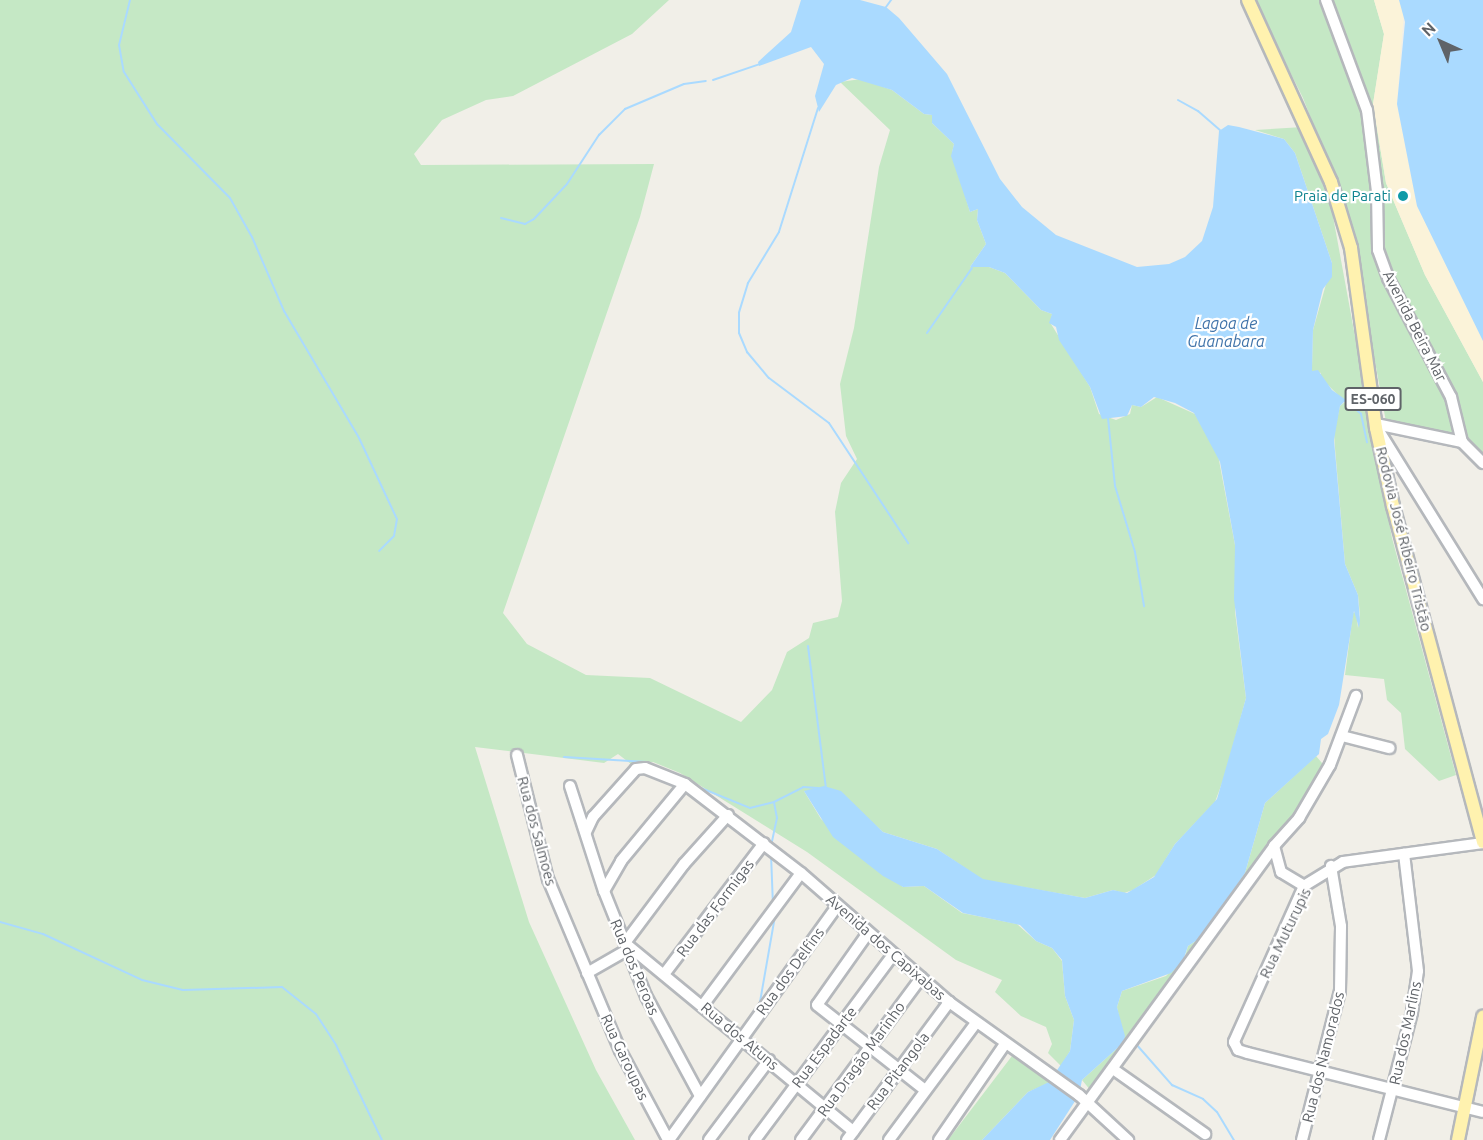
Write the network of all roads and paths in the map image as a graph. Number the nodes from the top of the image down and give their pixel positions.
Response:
1 (1248, 0) edge
2 (1326, 0) edge
3 (1376, 426) junction
4 (1462, 442) junction
5 (1483, 463) edge
6 (1483, 599) edge
7 (1356, 696) dead end
8 (1342, 736) junction
9 (1389, 748) dead end
10 (517, 755) dead end
11 (685, 784) junction
12 (570, 786) dead end
13 (728, 815) junction
14 (586, 832) junction
15 (1483, 842) edge
16 (764, 843) junction
17 (1274, 846) junction
18 (1404, 854) junction
19 (1331, 866) junction
20 (801, 873) junction
21 (1304, 886) junction
22 (604, 891) junction
23 (838, 905) junction
24 (868, 933) junction
25 (626, 946) junction
26 (893, 955) junction
27 (587, 973) junction
28 (665, 973) junction
29 (921, 978) junction
30 (949, 1002) junction
31 (703, 1005) junction
32 (1483, 1017) edge
33 (976, 1023) junction
34 (840, 1025) junction
35 (741, 1036) junction
36 (1005, 1044) junction
37 (870, 1047) junction
38 (770, 1060) junction
39 (1320, 1068) junction
40 (1113, 1069) junction
41 (899, 1070) junction
42 (798, 1083) junction
43 (1394, 1088) junction
44 (925, 1090) junction
45 (700, 1096) junction
46 (1088, 1102) junction
47 (825, 1107) junction
48 (1467, 1107) junction
49 (1483, 1112) edge
50 (1205, 1134) dead end
51 (850, 1136) edge
52 (668, 1140) edge
53 (709, 1140) edge
54 (755, 1140) edge
55 (801, 1140) edge
56 (889, 1140) edge
57 (939, 1140) edge
58 (1060, 1140) edge
59 (1128, 1140) edge
60 (1302, 1140) edge
61 (1379, 1140) edge
62 (1458, 1140) edge

1 - 3 main road, Rodovia José Ribeiro Tristão / ES-060
2 - 4 street, Avenida Beira Mar
3 - 4 street
3 - 6 street
3 - 15 main road, Rodovia José Ribeiro Tristão / ES-060
4 - 5 street
7 - 8 street
8 - 9 street
8 - 17 street
10 - 27 street, Rua dos Salmoes
11 - 13 street, Avenida dos Capixabas
11 - 14 street, Avenida dos Capixabas
11 - 22 street
12 - 14 street, Rua dos Peroas
13 - 16 street, Avenida dos Capixabas
13 - 25 street
14 - 22 street, Rua dos Peroas
15 - 18 street, Rua Muturupis
16 - 20 street, Avenida dos Capixabas
16 - 28 street, Rua das Formigas
17 - 21 street
17 - 40 street
18 - 19 street, Rua Muturupis
18 - 43 street, Rua dos Marlins
19 - 21 street, Rua Muturupis
19 - 39 street, Rua dos Namorados
20 - 23 street, Avenida dos Capixabas
20 - 31 street
21 - 39 street, Rua Muturupis
22 - 25 street, Rua dos Peroas
23 - 24 street, Avenida dos Capixabas
23 - 35 street, Rua dos Delfins
24 - 26 street, Avenida dos Capixabas
24 - 34 street
25 - 27 street
25 - 28 street, Rua dos Atuns
25 - 45 street, Rua dos Peroas
26 - 29 street, Avenida dos Capixabas
26 - 34 street, Rua Espadarte
27 - 52 street, Rua Garoupas
28 - 31 street, Rua dos Atuns
29 - 30 street, Avenida dos Capixabas
29 - 37 street, Rua Dragão Marinho
30 - 33 street, Avenida dos Capixabas
30 - 41 street, Rua Pitangola
31 - 35 street, Rua dos Atuns
32 - 48 main road
33 - 36 street, Avenida dos Capixabas
33 - 44 street
34 - 37 street
34 - 42 street, Rua Espadarte
35 - 38 street, Rua dos Atuns
35 - 45 street, Rua dos Delfins
36 - 46 street, Avenida dos Capixabas
36 - 57 street
37 - 41 street
37 - 47 street, Rua Dragão Marinho
38 - 42 street, Rua dos Atuns
38 - 53 street
39 - 43 street
39 - 60 street, Rua dos Namorados
40 - 46 street
40 - 50 street
41 - 44 street
41 - 51 street, Rua Pitangola
42 - 47 street, Rua dos Atuns
42 - 54 street, Rua Espadarte
43 - 48 street
43 - 61 street, Rua dos Marlins
44 - 56 street
45 - 52 street, Rua dos Delfins
46 - 58 street
46 - 59 street, Avenida dos Capixabas
47 - 51 street, Rua dos Atuns
47 - 55 street, Rua Dragão Marinho
48 - 49 street
48 - 62 main road

